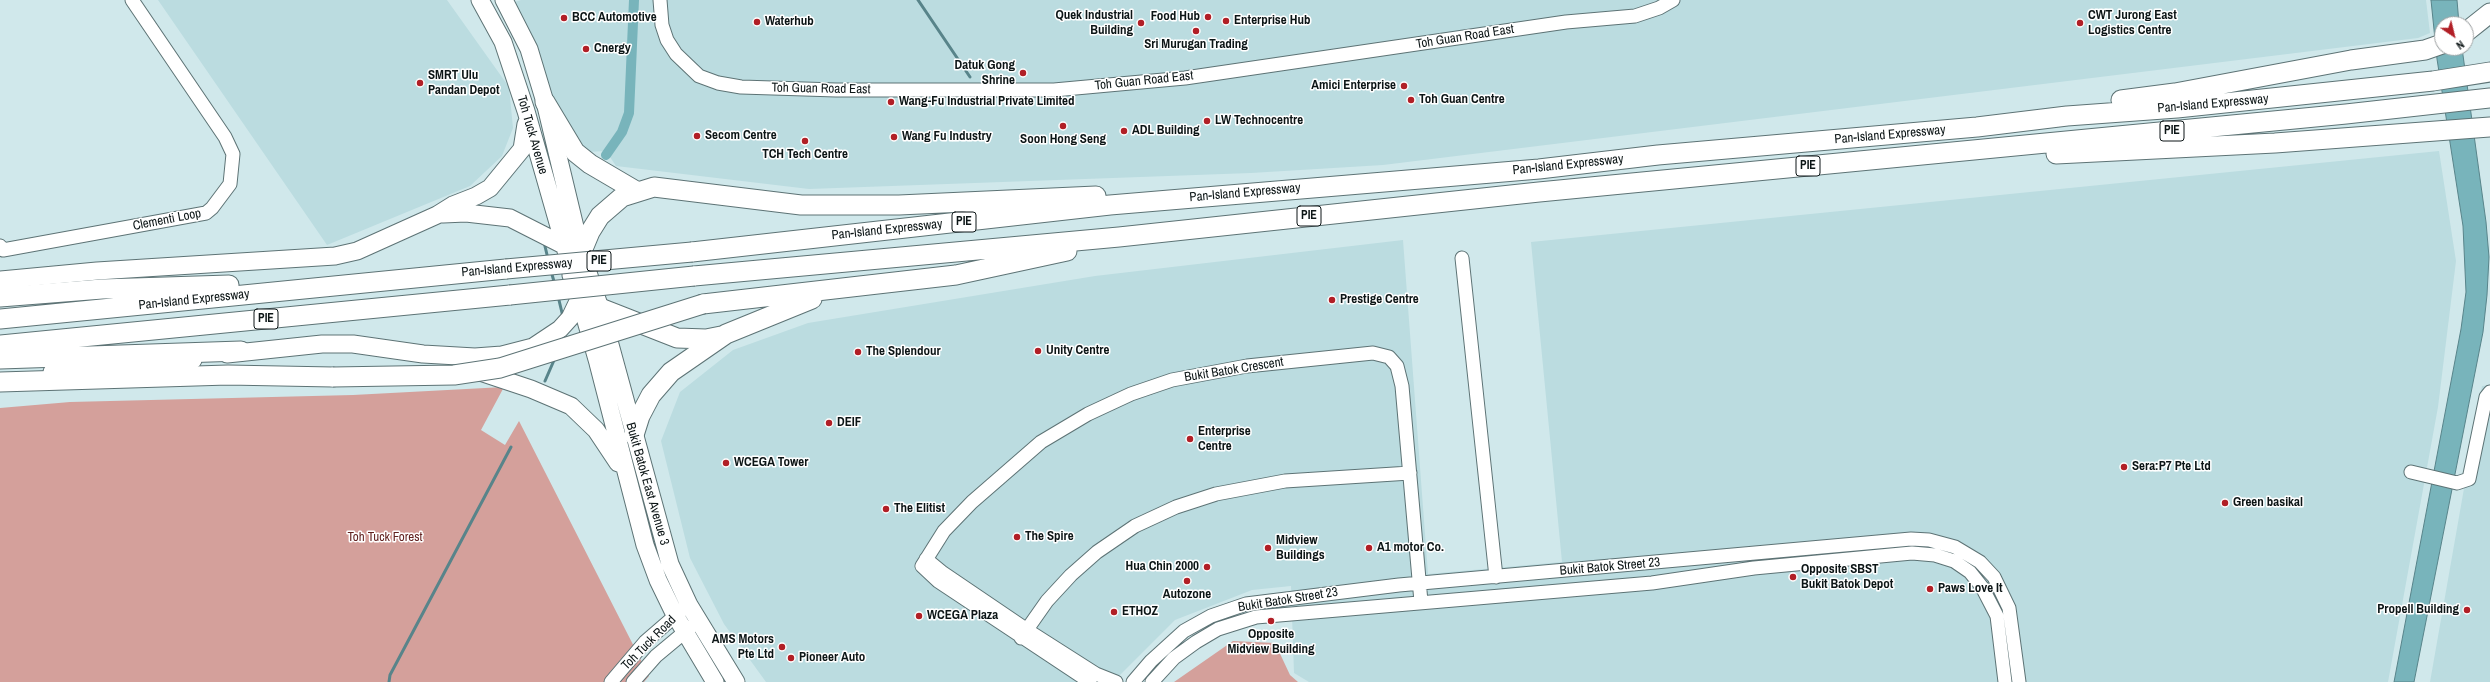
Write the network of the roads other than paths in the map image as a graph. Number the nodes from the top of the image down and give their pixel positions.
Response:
1 (132, 0) edge
2 (480, 0) edge
3 (504, 0) edge
4 (660, 0) edge
5 (1673, 0) edge
6 (2490, 13) edge
7 (2474, 26) edge
8 (2434, 47) edge
9 (2481, 73) edge
10 (2482, 99) edge
11 (545, 102) junction
12 (526, 111) junction
13 (2066, 116) junction
14 (2490, 127) edge
15 (1905, 156) junction
16 (636, 191) junction
17 (1235, 194) junction
18 (437, 215) junction
19 (1119, 237) junction
20 (563, 245) junction
21 (0, 246) edge
22 (582, 252) junction
23 (1462, 258) dead end
24 (580, 274) junction
25 (0, 280) edge
26 (838, 289) junction
27 (292, 290) junction
28 (0, 297) edge
29 (580, 300) junction
30 (600, 308) junction
31 (0, 319) edge
32 (726, 334) junction
33 (0, 345) edge
34 (241, 352) junction
35 (424, 354) junction
36 (0, 359) edge
37 (0, 376) edge
38 (0, 382) edge
39 (2490, 392) edge
40 (634, 435) junction
41 (625, 472) junction
42 (2412, 472) dead end
43 (1410, 473) junction
44 (1496, 577) junction
45 (1420, 583) junction
46 (1421, 602) junction
47 (682, 610) junction
48 (698, 621) junction
49 (685, 631) junction
50 (1024, 634) junction
51 (611, 682) edge
52 (633, 682) edge
53 (715, 682) edge
54 (736, 682) edge
55 (1090, 682) edge
56 (1116, 682) edge
57 (1133, 682) edge
58 (1152, 682) edge
59 (2005, 682) edge
60 (2019, 682) edge

1 - 21 street, Clementi Loop
2 - 12 main road, Toh Tuck Avenue
3 - 11 main road, Toh Tuck Avenue
4 - 5 street, Toh Guan Road East
6 - 7 highway
8 - 13 highway
9 - 13 highway, Pan-Island Expressway / PIE
10 - 15 highway, Pan-Island Expressway / PIE
11 - 16 highway
11 - 22 main road, Toh Tuck Avenue
12 - 18 main road
12 - 20 main road, Toh Tuck Avenue
13 - 17 highway, Pan-Island Expressway / PIE
14 - 15 highway
15 - 19 highway, Pan-Island Expressway / PIE
16 - 17 highway
16 - 22 highway
17 - 27 highway, Pan-Island Expressway / PIE, bridge
18 - 20 main road
18 - 25 main road
19 - 26 highway
19 - 33 highway, Pan-Island Expressway / PIE, bridge
20 - 22 main road
20 - 24 main road, Toh Tuck Avenue
22 - 24 highway
23 - 44 street
24 - 29 main road, Bukit Batok East Avenue 3
24 - 30 main road, Bukit Batok East Avenue 3
26 - 32 highway
26 - 38 highway, bridge
27 - 28 highway
27 - 31 highway, Pan-Island Expressway / PIE
29 - 30 highway
29 - 35 main road
29 - 41 main road, Bukit Batok East Avenue 3
30 - 32 highway
30 - 40 main road, Bukit Batok East Avenue 3
32 - 40 highway
34 - 35 main road
34 - 36 highway
34 - 37 main road
35 - 41 main road
39 - 42 street
40 - 47 main road, Bukit Batok East Avenue 3
41 - 47 main road, Bukit Batok East Avenue 3
43 - 45 street, Bukit Batok Crescent
43 - 50 street
43 - 50 street, Bukit Batok Crescent
44 - 45 street, Bukit Batok Street 23
44 - 60 street, Bukit Batok Street 23
45 - 46 street, Bukit Batok Crescent
45 - 57 street, Bukit Batok Street 23
46 - 58 street, Bukit Batok Street 23
46 - 59 street, Bukit Batok Street 23
47 - 48 main road, Bukit Batok East Avenue 3
47 - 49 main road, Bukit Batok East Avenue 3
47 - 51 street, Toh Tuck Road
48 - 49 street, Toh Tuck Road
48 - 54 main road, Bukit Batok East Avenue 3
49 - 52 street, Toh Tuck Road
49 - 53 main road, Bukit Batok East Avenue 3
50 - 55 street, Bukit Batok Crescent
50 - 56 street, Bukit Batok Crescent

